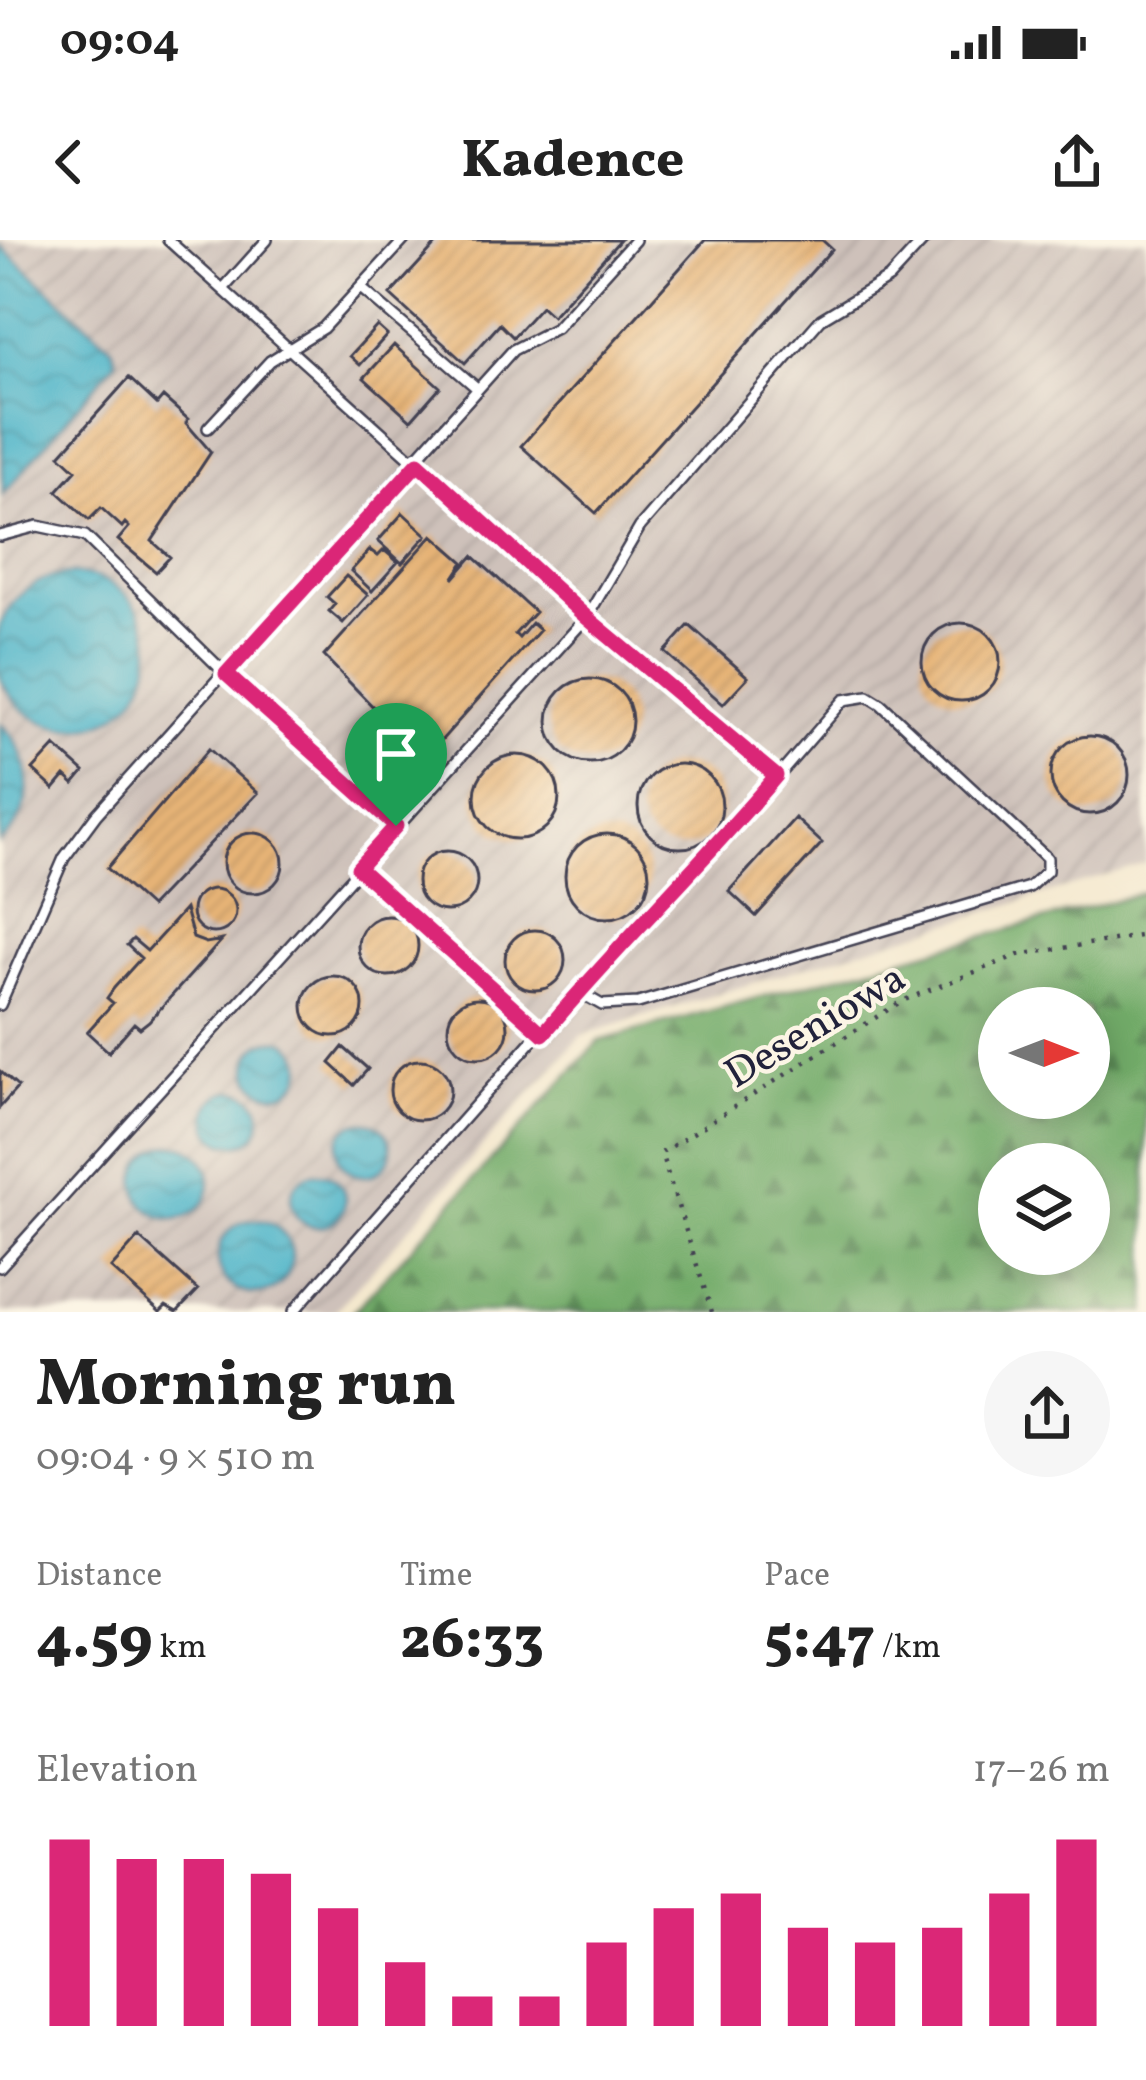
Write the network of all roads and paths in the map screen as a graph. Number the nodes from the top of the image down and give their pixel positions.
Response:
1 (167, 240) edge
2 (267, 240) edge
3 (404, 240) edge
4 (635, 240) edge
5 (924, 240) edge
6 (223, 289) junction
7 (362, 289) junction
8 (290, 350) junction
9 (478, 389) junction
10 (208, 428) dead end
11 (418, 463) junction
12 (0, 536) edge
13 (586, 617) junction
14 (226, 674) junction
15 (776, 776) junction
16 (396, 826) junction
17 (358, 868) junction
18 (1146, 935) edge
19 (579, 992) junction
20 (0, 1005) edge
21 (543, 1034) junction
22 (0, 1268) edge
23 (293, 1312) edge
24 (712, 1312) edge

1 - 6 lane
2 - 6 lane
3 - 7 lane
4 - 9 lane
5 - 13 lane
6 - 8 lane
7 - 8 lane
7 - 9 lane
8 - 10 lane
8 - 11 lane
9 - 11 lane
11 - 13 lane
11 - 14 lane
12 - 14 lane
13 - 15 lane
13 - 16 lane
14 - 16 lane
14 - 20 lane
15 - 19 lane
15 - 19 lane
16 - 17 lane
17 - 21 lane
17 - 22 lane
18 - 24 path, Deseniowa
19 - 21 lane
21 - 23 lane

